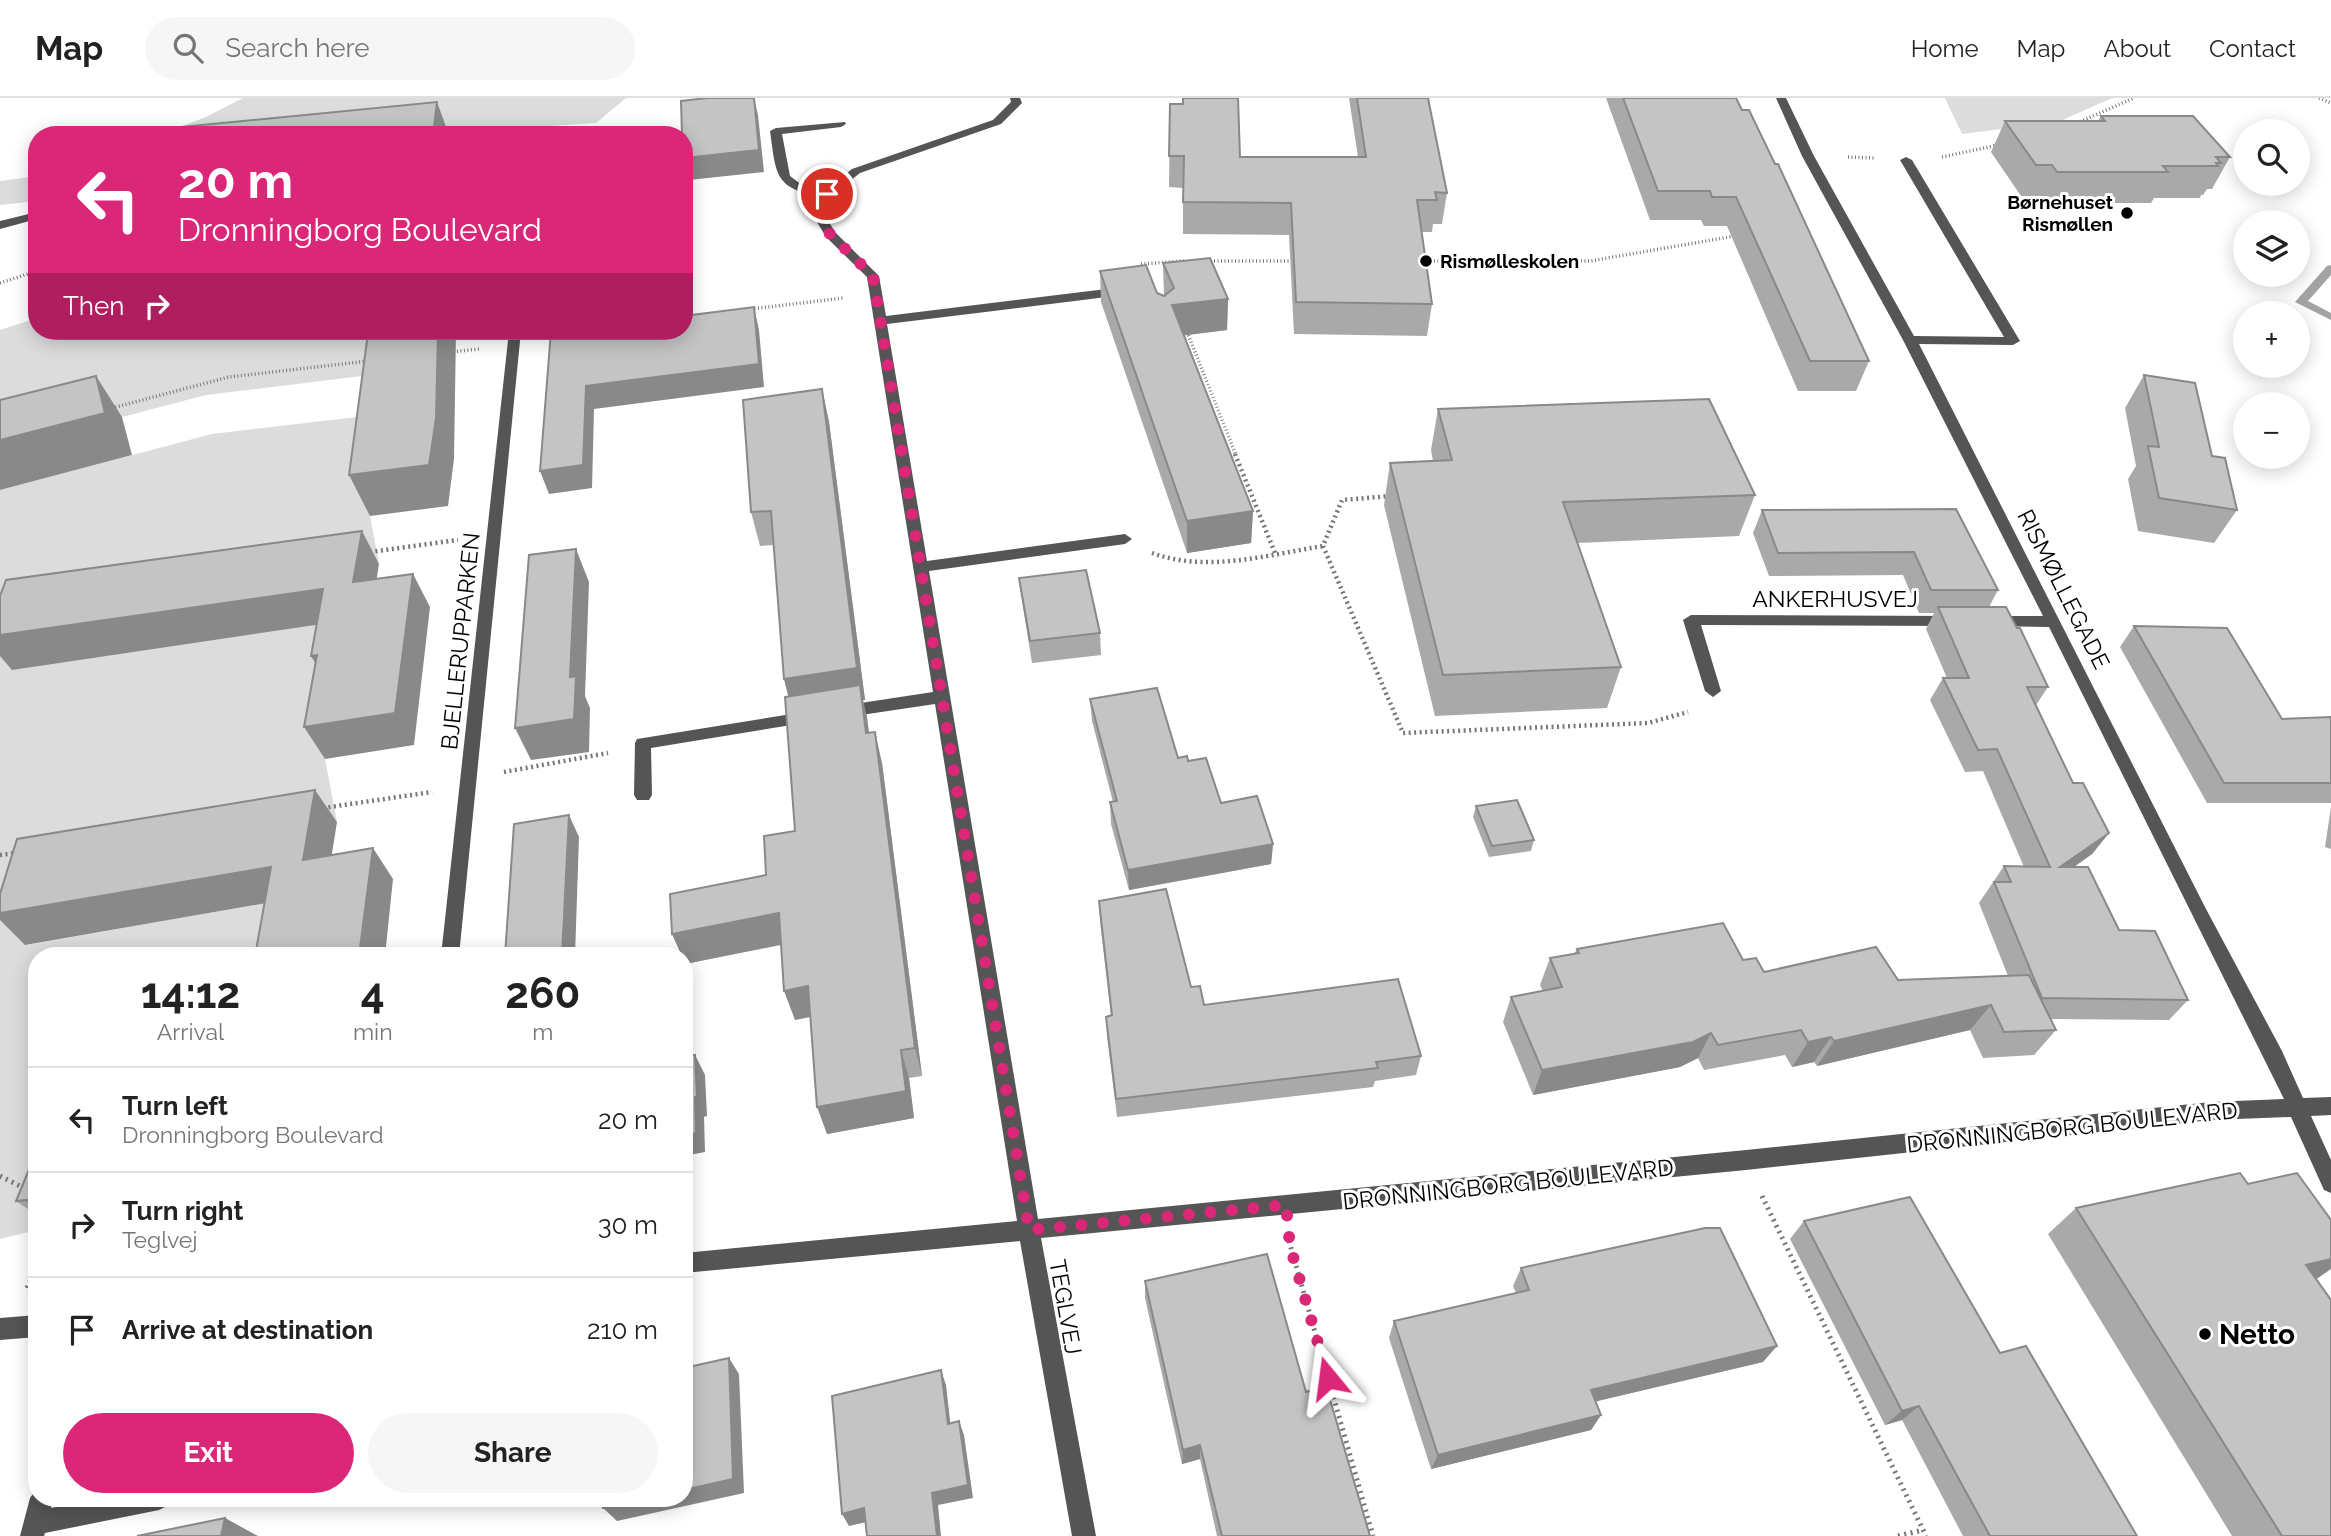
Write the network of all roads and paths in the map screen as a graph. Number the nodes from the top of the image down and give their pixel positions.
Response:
1 (1015, 98) edge
2 (1781, 98) edge
3 (2134, 98) edge
4 (2319, 98) edge
5 (2331, 103) edge
6 (2076, 123) edge
7 (841, 124) dead end
8 (1999, 145) dead end
9 (1808, 156) junction
10 (1906, 160) junction
11 (827, 194) junction
12 (28, 217) edge
13 (0, 225) edge
14 (1737, 235) edge
15 (1184, 261) edge
16 (1198, 261) edge
17 (1296, 261) edge
18 (1408, 261) edge
19 (1130, 265) edge
20 (28, 274) edge
21 (0, 283) edge
22 (1138, 289) edge
23 (876, 294) junction
24 (739, 311) edge
25 (880, 321) junction
26 (1186, 330) edge
27 (506, 340) edge
28 (515, 340) edge
29 (1910, 340) junction
30 (446, 353) dead end
31 (378, 360) edge
32 (108, 409) dead end
33 (1393, 495) edge
34 (494, 535) junction
35 (1125, 539) joint
36 (1323, 546) junction
37 (357, 553) edge
38 (1275, 553) junction
39 (921, 567) junction
40 (2054, 622) junction
41 (1713, 691) joint
42 (942, 697) junction
43 (643, 743) junction
44 (468, 782) junction
45 (643, 794) dead end
46 (316, 809) edge
47 (27, 851) edge
48 (0, 855) edge
49 (451, 947) edge
50 (2297, 1106) junction
51 (2331, 1106) edge
52 (1746, 1160) junction
53 (0, 1176) edge
54 (2331, 1183) edge
55 (28, 1190) edge
56 (1286, 1205) junction
57 (1029, 1230) junction
58 (693, 1262) edge
59 (28, 1327) edge
60 (0, 1329) edge
61 (40, 1507) edge
62 (123, 1507) edge
63 (34, 1529) edge
64 (1924, 1533) edge
65 (1084, 1536) edge
66 (1373, 1536) edge
67 (1898, 1536) edge

1 - 11 street
2 - 9 street, RISMØLLEGADE
3 - 6 path
4 - 5 path
7 - 11 street
8 - 10 path
9 - 10 path
9 - 29 street, RISMØLLEGADE
10 - 29 street
11 - 23 street, TEGLVEJ
12 - 13 street
14 - 18 path
15 - 19 path
16 - 17 path
20 - 21 path
22 - 25 street
23 - 24 path
23 - 25 street, TEGLVEJ
25 - 39 street, TEGLVEJ
26 - 38 path
27 - 30 path
28 - 34 street, BJELLERUPPARKEN
29 - 40 street, RISMØLLEGADE
31 - 32 path
33 - 36 path
34 - 37 path
34 - 44 street, BJELLERUPPARKEN
35 - 38 path
35 - 39 street
36 - 38 path
36 - 41 path
39 - 42 street, TEGLVEJ
40 - 41 street, ANKERHUSVEJ
40 - 50 street, RISMØLLEGADE
42 - 43 street
42 - 57 street, TEGLVEJ
43 - 44 path
43 - 45 street
44 - 46 path
44 - 49 street, BJELLERUPPARKEN
47 - 48 path
50 - 51 street, DRONNINGBORG BOULEVARD
50 - 52 street, DRONNINGBORG BOULEVARD
50 - 54 street, RISMØLLEGADE
52 - 56 street, DRONNINGBORG BOULEVARD
52 - 64 path
53 - 55 path
56 - 57 street, DRONNINGBORG BOULEVARD
56 - 66 path
57 - 58 street, DRONNINGBORG BOULEVARD
57 - 65 street, TEGLVEJ
59 - 60 street
61 - 63 street
62 - 63 street
64 - 67 path

